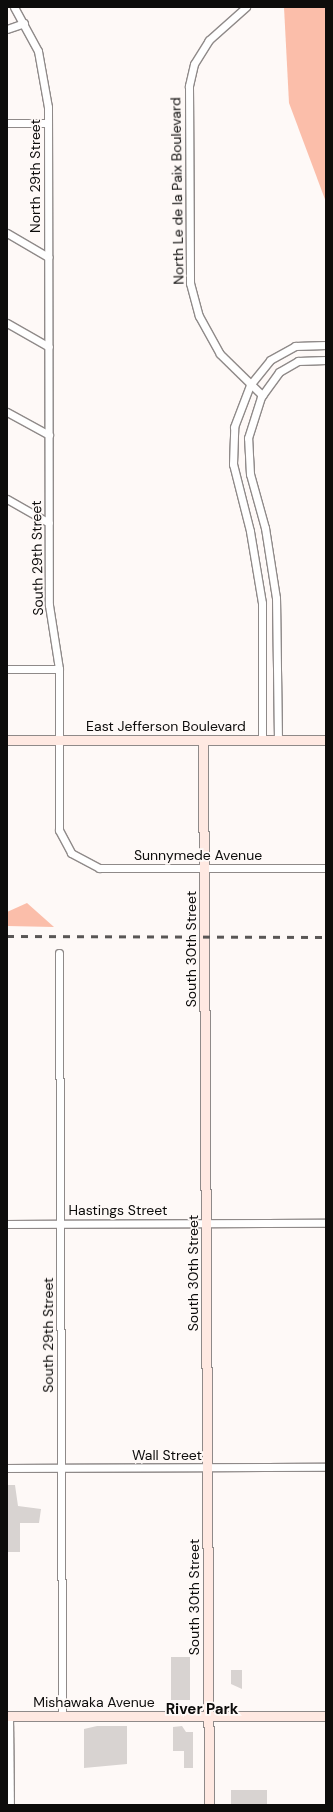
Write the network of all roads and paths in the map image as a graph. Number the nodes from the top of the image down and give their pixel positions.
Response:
1 (14, 7) edge
2 (246, 7) edge
3 (24, 23) junction
4 (7, 29) edge
5 (7, 123) edge
6 (48, 123) junction
7 (7, 233) edge
8 (48, 257) junction
9 (7, 323) edge
10 (326, 344) edge
11 (49, 347) junction
12 (326, 360) edge
13 (250, 385) junction
14 (262, 395) junction
15 (7, 412) edge
16 (49, 435) junction
17 (7, 499) edge
18 (49, 523) junction
19 (7, 669) edge
20 (59, 669) junction
21 (7, 740) edge
22 (60, 740) junction
23 (203, 740) junction
24 (262, 740) junction
25 (278, 740) junction
26 (326, 740) edge
27 (73, 854) joint
28 (205, 868) junction
29 (326, 868) edge
30 (59, 953) dead end
31 (61, 1223) junction
32 (207, 1223) junction
33 (326, 1223) edge
34 (7, 1224) edge
35 (326, 1467) edge
36 (7, 1468) edge
37 (62, 1468) junction
38 (208, 1468) junction
39 (8, 1716) edge
40 (62, 1716) junction
41 (208, 1716) junction
42 (326, 1716) edge
43 (10, 1805) edge
44 (209, 1805) edge

1 - 3 street, North 29th Street
2 - 13 street, North Le de la Paix Boulevard
3 - 4 street
3 - 6 street, North 29th Street
5 - 6 street
6 - 8 street, North 29th Street
7 - 8 street
8 - 11 street, South 29th Street
9 - 11 street
10 - 13 street
11 - 16 street, South 29th Street
12 - 14 street
13 - 14 street, North Le de la Paix Boulevard
13 - 24 street
14 - 25 street
15 - 16 street
16 - 18 street, South 29th Street
17 - 18 street
18 - 20 street, South 29th Street
19 - 20 street
20 - 22 street, South 29th Street
21 - 22 street, East Jefferson Boulevard
22 - 23 street, East Jefferson Boulevard
22 - 27 street, South 29th Street
23 - 24 street, East Jefferson Boulevard
23 - 28 street, South 30th Street
24 - 25 street, East Jefferson Boulevard
25 - 26 street, East Jefferson Boulevard
27 - 28 street, Sunnymede Avenue
28 - 29 street, Sunnymede Avenue
28 - 32 street, South 30th Street
30 - 31 street, South 29th Street
31 - 32 street, Hastings Street
31 - 34 street, Hastings Street
31 - 37 street, South 29th Street
32 - 33 street, Hastings Street
32 - 38 street, South 30th Street
35 - 38 street, Wall Street
36 - 37 street, Wall Street
37 - 38 street, Wall Street
37 - 40 street, South 29th Street
38 - 41 street, South 30th Street
39 - 40 street, Mishawaka Avenue
39 - 43 street
40 - 41 street, Mishawaka Avenue
41 - 42 street, Mishawaka Avenue
41 - 44 street, South 30th Street

